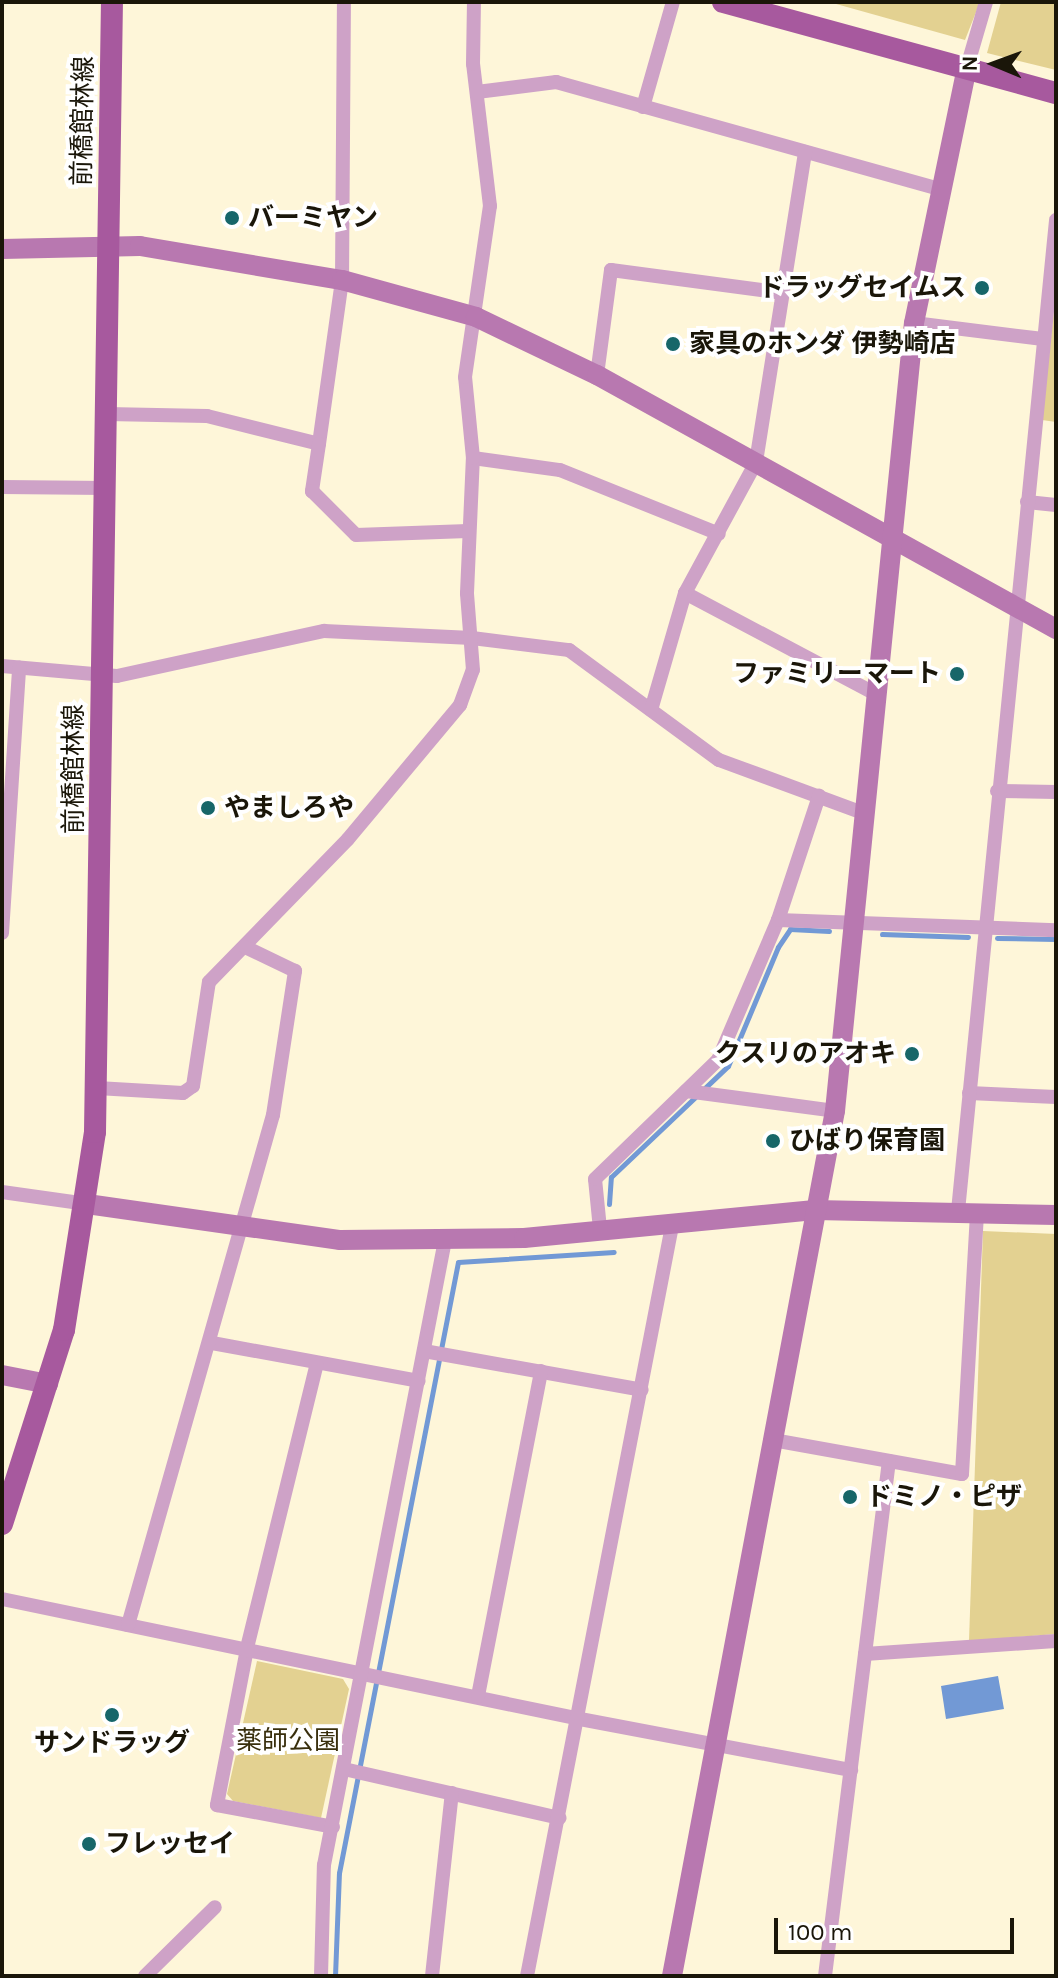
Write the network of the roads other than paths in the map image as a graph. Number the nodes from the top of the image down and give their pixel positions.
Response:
1 (112, 2) edge
2 (344, 2) edge
3 (474, 2) edge
4 (673, 2) edge
5 (723, 2) edge
6 (986, 2) edge
7 (967, 67) junction
8 (477, 92) junction
9 (1056, 93) edge
10 (643, 107) junction
11 (805, 152) junction
12 (940, 189) junction
13 (1056, 223) edge
14 (109, 245) junction
15 (2, 249) edge
16 (342, 280) junction
17 (783, 293) junction
18 (476, 317) junction
19 (914, 323) junction
20 (1043, 339) junction
21 (597, 375) junction
22 (107, 414) junction
23 (319, 444) junction
24 (473, 458) junction
25 (756, 462) junction
26 (2, 487) edge
27 (106, 488) junction
28 (1027, 502) junction
29 (1056, 505) edge
30 (468, 531) junction
31 (719, 534) junction
32 (890, 536) junction
33 (685, 593) junction
34 (1016, 606) junction
35 (1056, 629) edge
36 (472, 638) junction
37 (2, 666) edge
38 (19, 668) junction
39 (103, 677) junction
40 (878, 695) junction
41 (651, 710) junction
42 (997, 791) junction
43 (1056, 792) edge
44 (819, 796) junction
45 (866, 814) junction
46 (778, 920) junction
47 (855, 924) junction
48 (986, 928) junction
49 (1056, 930) edge
50 (2, 933) edge
51 (245, 947) junction
52 (97, 1088) junction
53 (686, 1091) junction
54 (969, 1093) junction
55 (1056, 1097) edge
56 (835, 1111) junction
57 (2, 1192) edge
58 (87, 1204) junction
59 (815, 1210) junction
60 (968, 1211) junction
61 (1056, 1215) edge
62 (673, 1221) junction
63 (600, 1229) junction
64 (245, 1230) junction
65 (445, 1240) junction
66 (212, 1343) junction
67 (424, 1351) junction
68 (317, 1363) junction
69 (541, 1371) junction
70 (2, 1375) edge
71 (419, 1381) junction
72 (48, 1384) junction
73 (642, 1390) junction
74 (773, 1440) junction
75 (889, 1461) junction
76 (2, 1524) edge
77 (2, 1599) edge
78 (128, 1625) junction
79 (1056, 1641) edge
80 (247, 1649) junction
81 (865, 1654) junction
82 (362, 1673) junction
83 (478, 1696) junction
84 (580, 1719) junction
85 (714, 1745) junction
86 (344, 1769) junction
87 (851, 1770) junction
88 (452, 1793) junction
89 (560, 1818) junction
90 (333, 1827) junction
91 (215, 1907) dead end
92 (145, 1976) edge
93 (321, 1976) edge
94 (432, 1976) edge
95 (527, 1976) edge
96 (672, 1976) edge
97 (825, 1976) edge

1 - 14 main road, 前橋館林線
2 - 16 street
3 - 8 street
4 - 10 street
5 - 7 main road
6 - 7 street
7 - 9 main road
7 - 12 street
8 - 10 street
8 - 18 street
10 - 11 street
11 - 12 street
11 - 17 street
12 - 19 street
13 - 20 street
14 - 15 street
14 - 16 street
14 - 22 main road, 前橋館林線
16 - 18 street
16 - 23 street
17 - 21 street
17 - 25 street
18 - 21 street
18 - 24 street
19 - 20 street
19 - 32 street
20 - 28 street
21 - 25 street
22 - 23 street
22 - 27 main road, 前橋館林線
23 - 30 street
24 - 30 street
24 - 31 street
25 - 31 street
25 - 32 street
26 - 27 street
27 - 39 main road, 前橋館林線
28 - 29 street
28 - 34 street
30 - 36 street
31 - 33 street
32 - 34 street
32 - 40 street
33 - 40 street
33 - 41 street
34 - 35 street
34 - 42 street
36 - 39 street
36 - 41 street
36 - 51 street
37 - 38 street
38 - 39 street
38 - 50 street
39 - 52 main road, 前橋館林線
40 - 45 street
41 - 44 street
42 - 43 street
42 - 48 street
44 - 45 street
44 - 46 street
45 - 47 street
46 - 47 street
46 - 53 street
47 - 48 street
47 - 56 street
48 - 49 street
48 - 54 street
51 - 52 street
51 - 64 street
52 - 58 main road, 前橋館林線
53 - 56 street
53 - 63 street
54 - 55 street
54 - 60 street
56 - 59 street
57 - 58 street
58 - 64 street
58 - 72 main road, 前橋館林線
59 - 60 street
59 - 62 street
59 - 74 street
60 - 61 street
60 - 75 street
62 - 63 street
62 - 73 street
63 - 65 street
64 - 65 street
64 - 66 street
65 - 67 street
66 - 68 street
66 - 78 street
67 - 69 street
67 - 71 street
68 - 71 street
68 - 80 street
69 - 73 street
69 - 83 street
70 - 72 street
71 - 82 street
72 - 76 main road, 前橋館林線
73 - 84 street
74 - 75 street
74 - 85 street
75 - 81 street
77 - 78 street
78 - 80 street
79 - 81 street
80 - 82 street
80 - 90 street
81 - 87 street
82 - 83 street
82 - 86 street
83 - 84 street
84 - 85 street
84 - 89 street
85 - 87 street
85 - 96 street
86 - 88 street
86 - 90 street
87 - 97 street
88 - 89 street
88 - 94 street
89 - 95 street
90 - 93 street
91 - 92 street

